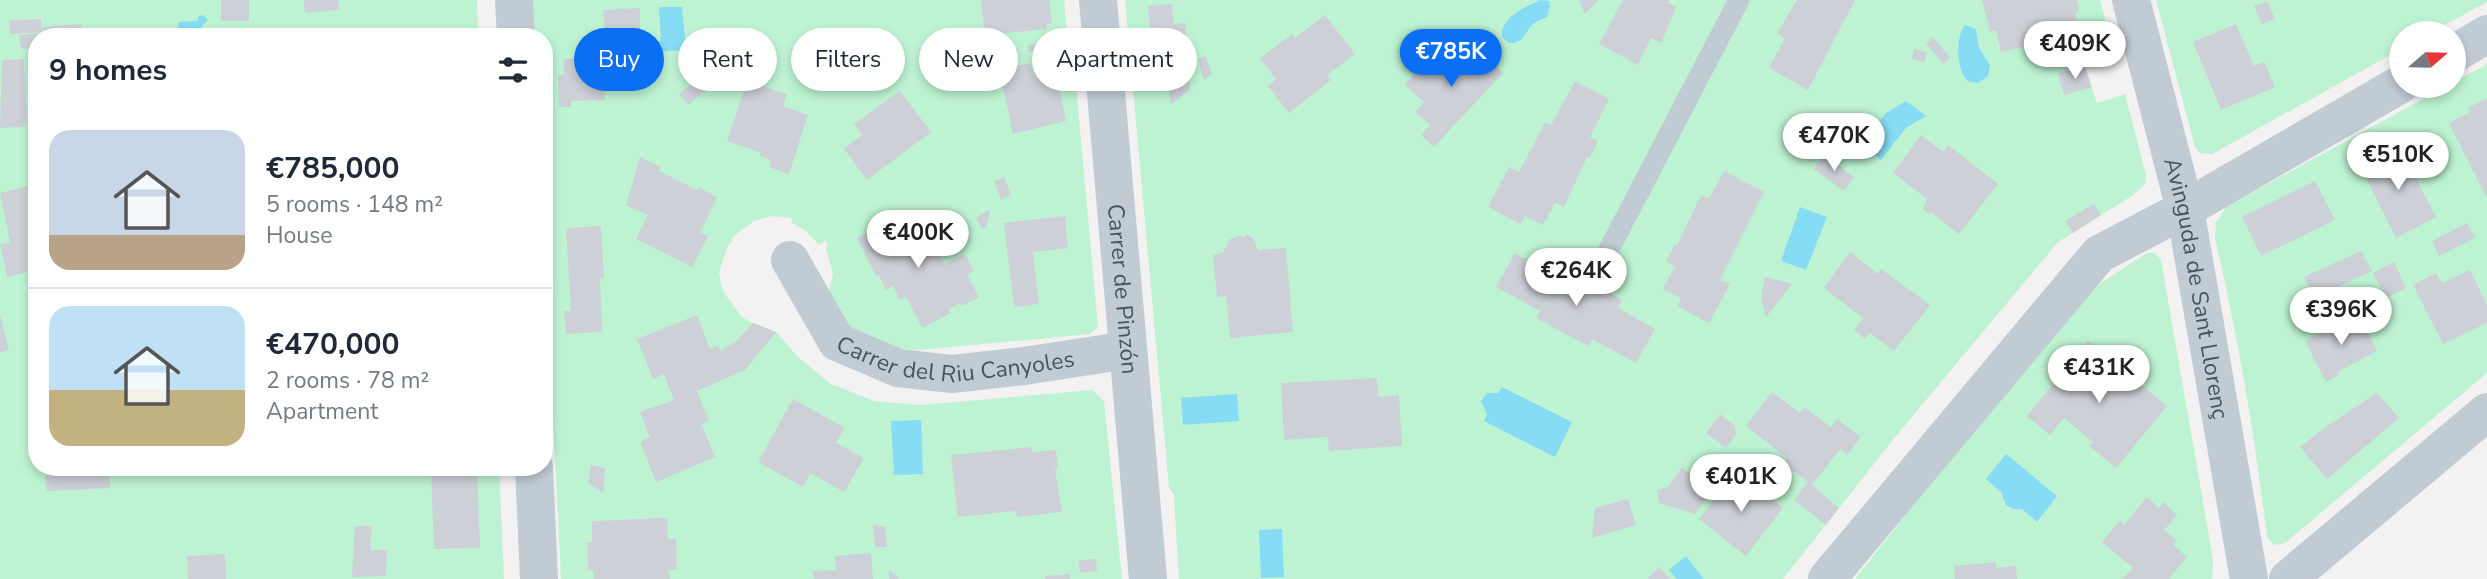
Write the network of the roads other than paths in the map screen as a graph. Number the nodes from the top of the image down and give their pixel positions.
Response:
1 (514, 0) edge
2 (1097, 0) edge
3 (1739, 0) edge
4 (2131, 0) edge
5 (516, 28) edge
6 (2487, 34) edge
7 (2466, 47) edge
8 (2389, 91) edge
9 (2185, 209) junction
10 (1605, 257) dead end
11 (790, 260) dead end
12 (1128, 350) junction
13 (2487, 412) edge
14 (534, 476) edge
15 (539, 579) edge
16 (1148, 579) edge
17 (1827, 579) edge
18 (2249, 579) edge
19 (2288, 579) edge

1 - 5 street
2 - 12 street, Carrer de Pinzón
3 - 10 lane
4 - 9 street, Avinguda de Sant Llorenç
6 - 7 street
8 - 9 street
9 - 17 street
9 - 18 street, Avinguda de Sant Llorenç
11 - 12 street, Carrer del Riu Canyoles
12 - 16 street, Carrer de Pinzón
13 - 19 street
14 - 15 street

